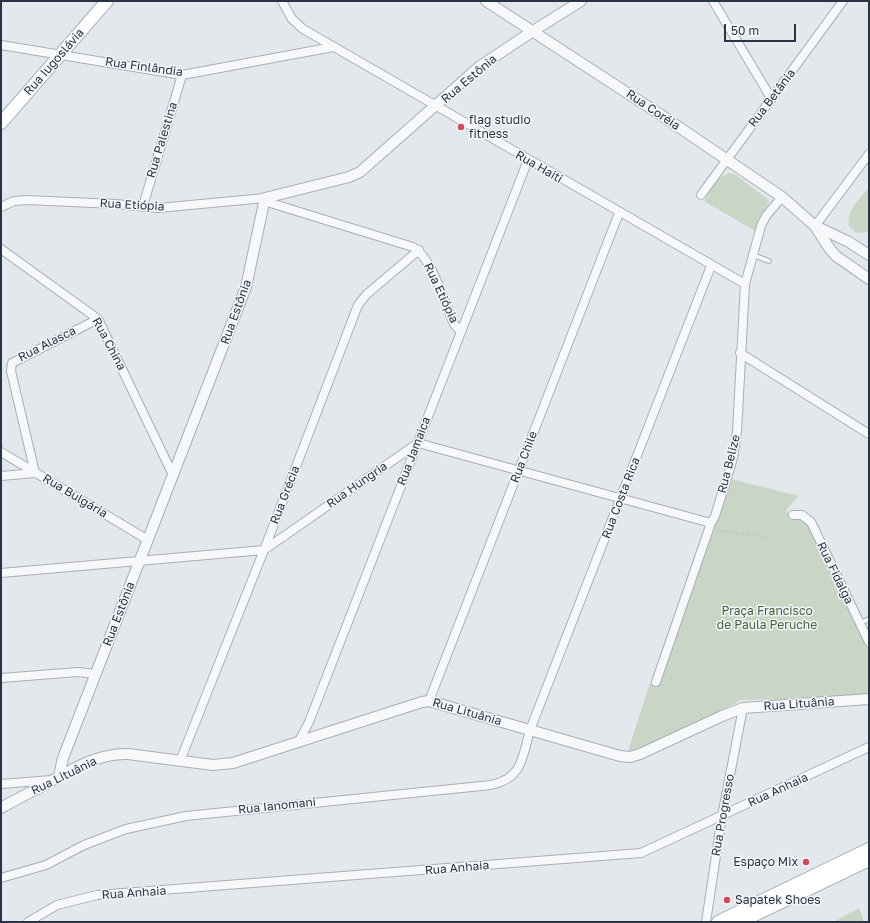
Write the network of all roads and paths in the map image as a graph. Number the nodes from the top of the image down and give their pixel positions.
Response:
1 (107, 1) edge
2 (282, 1) edge
3 (486, 1) edge
4 (581, 1) edge
5 (713, 1) edge
6 (842, 1) edge
7 (533, 31) junction
8 (1, 45) edge
9 (333, 47) junction
10 (61, 54) junction
11 (182, 75) junction
12 (771, 98) junction
13 (437, 106) junction
14 (1, 124) edge
15 (869, 154) edge
16 (726, 159) junction
17 (528, 160) junction
18 (701, 195) dead end
19 (782, 197) junction
20 (264, 200) junction
21 (143, 206) junction
22 (1, 207) edge
23 (618, 213) junction
24 (815, 226) junction
25 (1, 249) edge
26 (419, 250) junction
27 (753, 255) junction
28 (869, 255) edge
29 (769, 261) dead end
30 (711, 266) junction
31 (869, 279) edge
32 (745, 284) junction
33 (98, 319) junction
34 (461, 332) junction
35 (740, 353) junction
36 (869, 434) edge
37 (418, 443) junction
38 (1, 452) edge
39 (520, 470) junction
40 (35, 473) junction
41 (173, 475) junction
42 (1, 476) edge
43 (621, 498) junction
44 (794, 515) dead end
45 (710, 525) junction
46 (767, 537) dead end
47 (148, 540) junction
48 (264, 550) junction
49 (140, 562) junction
50 (1, 573) edge
51 (869, 619) edge
52 (860, 623) junction
53 (869, 642) edge
54 (96, 674) junction
55 (1, 678) edge
56 (656, 682) dead end
57 (869, 699) edge
58 (429, 701) junction
59 (743, 708) junction
60 (530, 730) junction
61 (299, 741) junction
62 (869, 747) edge
63 (180, 761) junction
64 (57, 778) junction
65 (1, 784) edge
66 (1, 808) edge
67 (722, 816) junction
68 (869, 849) edge
69 (869, 860) edge
70 (1, 878) edge
71 (755, 914) edge
72 (28, 922) edge
73 (706, 922) edge
74 (718, 922) edge
75 (740, 922) edge

1 - 10 main road, Rua Iugoslávia
2 - 9 street, Rua Haiti
3 - 7 street, Rua Coréia
4 - 7 street, Rua Estônia
5 - 12 street
6 - 12 street, Rua Betânia
7 - 13 street, Rua Estônia
7 - 16 street, Rua Coréia
8 - 10 street, Rua Finlândia
9 - 11 street, Rua Finlândia
9 - 13 street, Rua Haiti
10 - 11 street, Rua Finlândia
10 - 14 main road, Rua Iugoslávia
11 - 21 street, Rua Palestina
12 - 16 street, Rua Betânia
13 - 17 street, Rua Haiti
13 - 20 street, Rua Estônia
15 - 24 street
16 - 18 street, Rua Betânia
16 - 19 street, Rua Coréia
17 - 23 street, Rua Haiti
17 - 34 street, Rua Jamaica
19 - 24 street, Rua Coréia
19 - 27 street, Rua Belize
20 - 21 street, Rua Etiópia
20 - 26 street, Rua Etiópia
20 - 41 street, Rua Estônia
21 - 22 street, Rua Etiópia
23 - 30 street, Rua Haiti
23 - 39 street, Rua Chile
24 - 28 street, Rua Coréia
24 - 31 street, Rua Coréia
25 - 33 street, Rua China
26 - 34 street, Rua Etiópia
26 - 48 street, Rua Grécia
27 - 29 lane
27 - 32 street, Rua Belize
30 - 32 street, Rua Haiti
30 - 43 street, Rua Costa Rica
32 - 35 street, Rua Belize
33 - 40 street, Rua Alasca
33 - 41 street, Rua China
34 - 37 street, Rua Jamaica
35 - 36 street
35 - 45 street, Rua Belize
37 - 39 street
37 - 48 street, Rua Hungria
37 - 61 street, Rua Jamaica
38 - 40 street, Rua Bulgária
39 - 43 street
39 - 58 street, Rua Chile
40 - 42 street
40 - 47 street, Rua Bulgária
41 - 47 street, Rua Estônia
43 - 45 street
43 - 60 street, Rua Costa Rica
44 - 52 street, Rua Fidalga
45 - 46 path
45 - 56 street, Rua Belize
47 - 49 street, Rua Estônia
48 - 49 street, Rua Hungria
48 - 63 street, Rua Grécia
49 - 50 street, Rua Hungria
49 - 54 street, Rua Estônia
51 - 52 lane
52 - 53 street, Rua Fidalga
54 - 55 street
54 - 64 street, Rua Estônia
57 - 59 street, Rua Lituânia
58 - 60 street, Rua Lituânia
58 - 61 street, Rua Lituânia
59 - 60 street, Rua Lituânia
59 - 67 street, Rua Progresso
60 - 70 street, Rua Ianomani
61 - 63 street, Rua Lituânia
62 - 67 street, Rua Anhaia
63 - 64 street, Rua Lituânia
64 - 65 street
64 - 66 street, Rua Lituânia
67 - 72 street, Rua Anhaia
67 - 73 street, Rua Progresso
68 - 71 main road
69 - 71 main road
71 - 74 main road
71 - 75 main road

